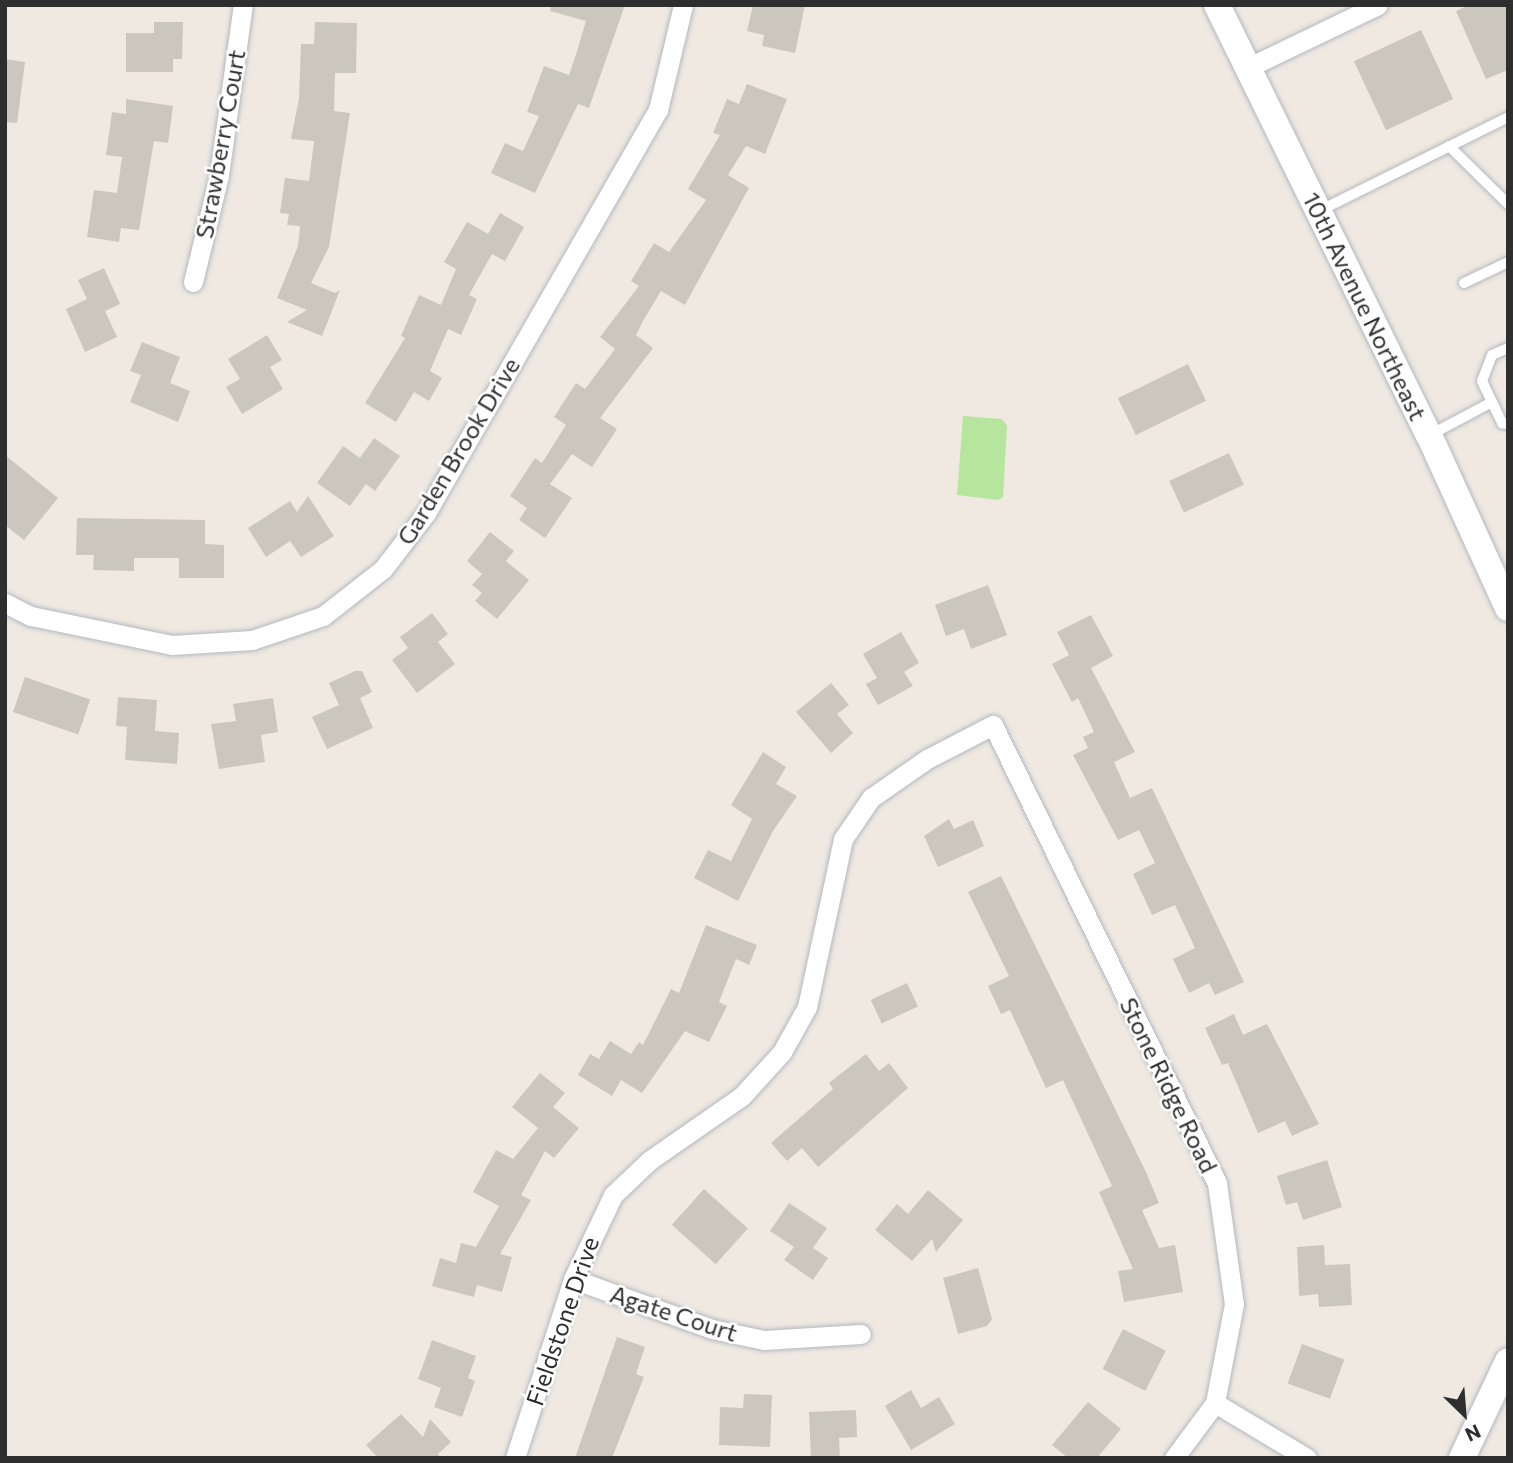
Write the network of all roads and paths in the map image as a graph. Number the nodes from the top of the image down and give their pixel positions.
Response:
1 (243, 5) edge
2 (683, 5) edge
3 (1217, 5) edge
4 (1378, 5) edge
5 (1247, 68) junction
6 (1508, 117) edge
7 (1449, 146) junction
8 (1508, 204) edge
9 (1318, 211) junction
10 (1508, 262) edge
11 (193, 282) dead end
12 (1464, 283) dead end
13 (1508, 348) edge
14 (1492, 402) junction
15 (1508, 424) edge
16 (1429, 435) junction
17 (5, 603) edge
18 (1508, 608) edge
19 (993, 725) joint
20 (573, 1279) junction
21 (861, 1334) dead end
22 (1508, 1361) edge
23 (1215, 1403) junction
24 (515, 1458) edge
25 (1174, 1458) edge
26 (1307, 1458) edge
27 (1462, 1458) edge

1 - 11 street, Strawberry Court
2 - 17 street, Garden Brook Drive
3 - 5 street, 10th Avenue Northeast
4 - 5 street
5 - 9 street, 10th Avenue Northeast
6 - 7 lane
7 - 8 lane
7 - 9 lane
9 - 16 street, 10th Avenue Northeast
10 - 12 lane
13 - 14 lane
14 - 15 lane
14 - 16 lane
16 - 18 street, 10th Avenue Northeast
19 - 20 street, Fieldstone Drive
19 - 23 street, Stone Ridge Road
20 - 21 street, Agate Court
20 - 24 street, Fieldstone Drive
22 - 27 street
23 - 25 street, Stone Ridge Road
23 - 26 street

